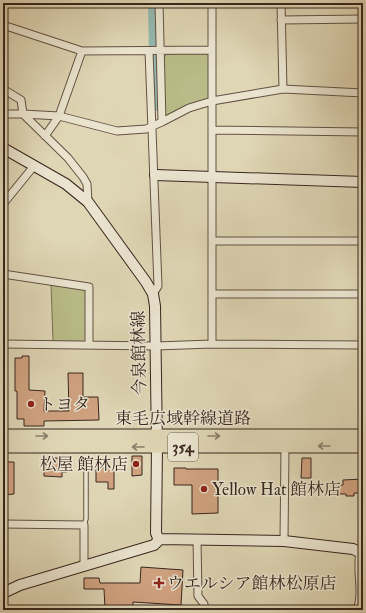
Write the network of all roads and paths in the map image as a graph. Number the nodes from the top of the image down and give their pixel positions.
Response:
1 (159, 3) edge
2 (212, 3) edge
3 (281, 3) edge
4 (363, 19) edge
5 (281, 20) junction
6 (3, 25) edge
7 (149, 50) junction
8 (159, 50) junction
9 (212, 50) junction
10 (82, 51) junction
11 (3, 89) edge
12 (282, 89) junction
13 (363, 93) edge
14 (212, 101) junction
15 (3, 114) edge
16 (23, 114) junction
17 (59, 116) junction
18 (162, 122) junction
19 (152, 126) junction
20 (212, 130) junction
21 (363, 132) edge
22 (45, 136) junction
23 (3, 148) edge
24 (34, 166) junction
25 (155, 174) junction
26 (212, 177) junction
27 (363, 182) edge
28 (88, 202) junction
29 (3, 204) edge
30 (212, 241) junction
31 (363, 241) edge
32 (3, 274) edge
33 (153, 294) junction
34 (212, 294) junction
35 (363, 294) edge
36 (3, 344) edge
37 (212, 344) junction
38 (89, 345) junction
39 (363, 345) edge
40 (156, 346) junction
41 (3, 436) edge
42 (363, 436) edge
43 (156, 442) junction
44 (3, 446) edge
45 (285, 446) junction
46 (363, 446) edge
47 (86, 462) dead end
48 (3, 524) edge
49 (84, 525) junction
50 (160, 539) junction
51 (197, 539) junction
52 (284, 541) junction
53 (362, 553) edge
54 (84, 567) junction
55 (3, 593) edge
56 (204, 610) edge
57 (357, 610) edge

1 - 8 street
2 - 9 street
3 - 5 street
4 - 5 street
5 - 12 street
6 - 10 street
7 - 8 street
7 - 10 street
7 - 19 street
8 - 9 street
8 - 18 street
9 - 14 street
10 - 17 street
11 - 16 street
12 - 13 street
12 - 14 street
14 - 18 street
14 - 20 street
15 - 16 street
16 - 17 street
16 - 22 street
17 - 19 street
17 - 22 street
18 - 19 street
19 - 25 street
20 - 21 street
20 - 26 street
22 - 28 street
23 - 24 main road, 今泉館林線
24 - 28 main road, 今泉館林線
24 - 29 street
25 - 26 main road
25 - 33 street
26 - 27 main road
26 - 30 street
28 - 33 main road, 今泉館林線
30 - 31 street
30 - 34 street
32 - 38 street
33 - 40 main road, 今泉館林線
34 - 35 street
34 - 37 street
36 - 38 street
37 - 39 street
37 - 40 street
38 - 40 street
40 - 43 main road, 今泉館林線
41 -> 43 highway, 東毛広域幹線道路 / 354
43 -> 42 highway, 東毛広域幹線道路 / 354
43 -> 44 highway, 東毛広域幹線道路 / 354
43 - 45 highway, 東毛広域幹線道路 / 354
43 - 50 main road, 今泉館林線
46 -> 45 highway, 東毛広域幹線道路 / 354
45 - 52 street
47 - 49 lane
48 - 49 street
49 - 54 street
50 - 51 main road
50 - 54 main road
51 - 52 main road
51 - 56 street
52 - 53 main road
53 - 57 street
54 - 55 main road

